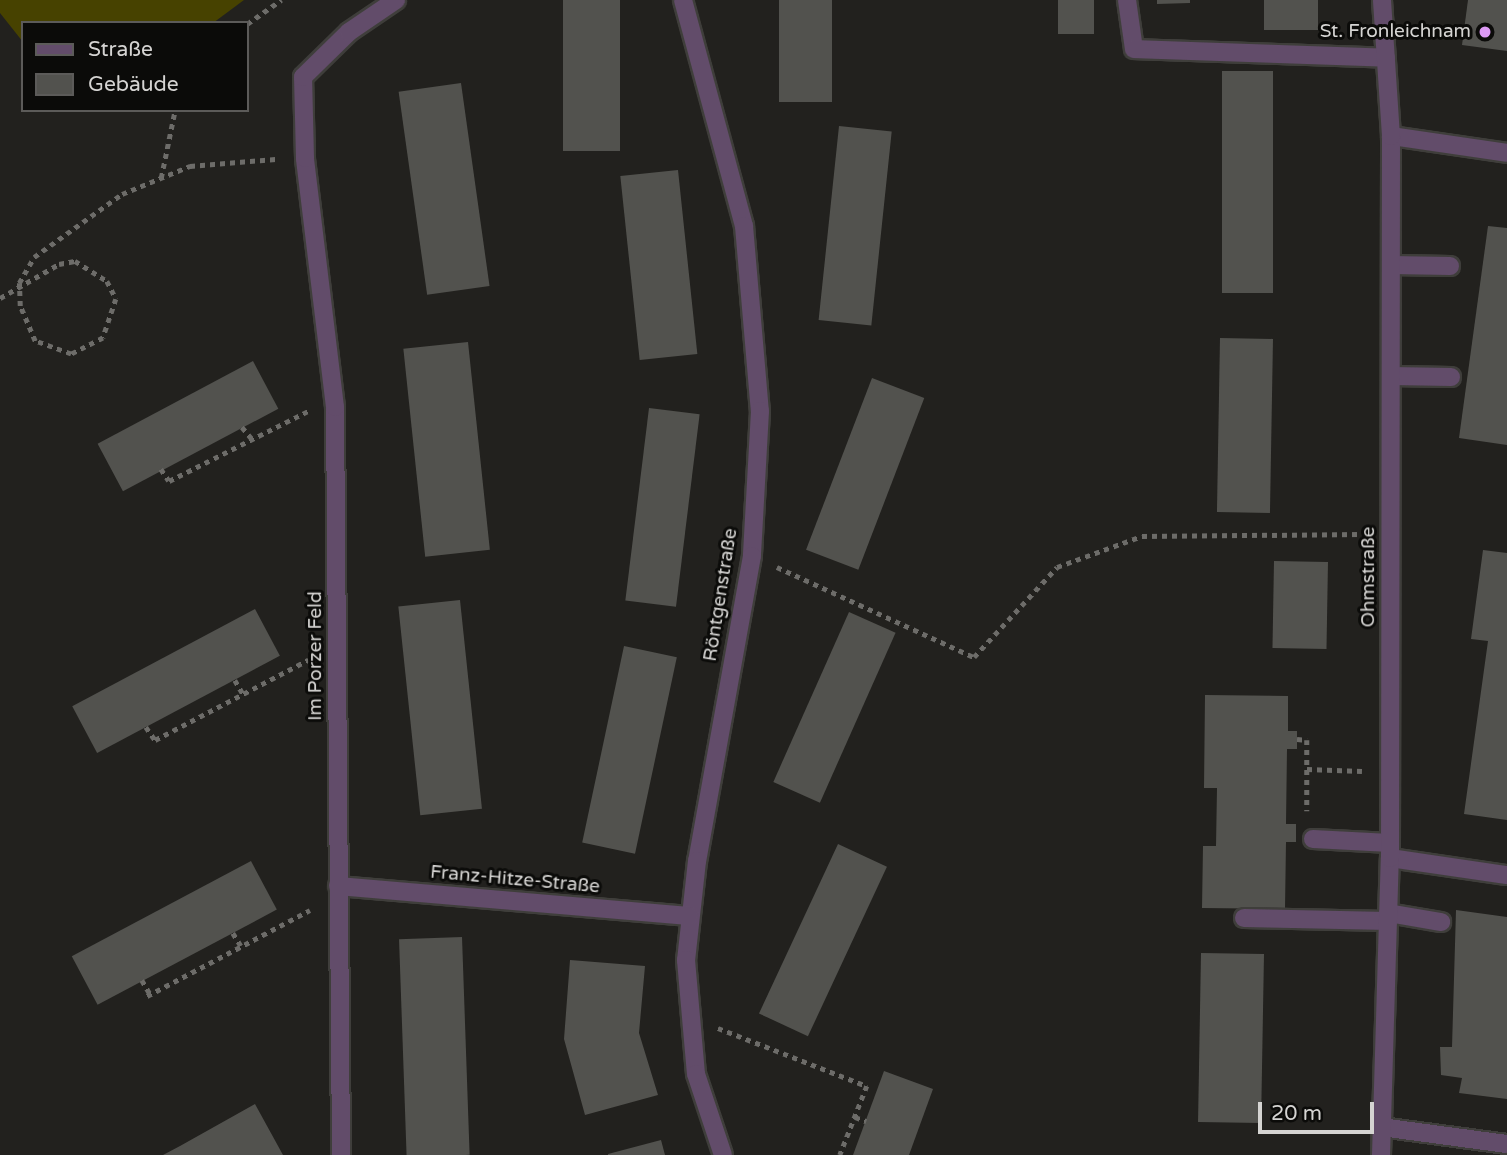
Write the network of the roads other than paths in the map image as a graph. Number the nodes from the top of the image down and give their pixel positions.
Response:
1 (396, 0) edge
2 (682, 0) edge
3 (1128, 0) edge
4 (1382, 0) edge
5 (1385, 58) junction
6 (1391, 136) junction
7 (1507, 153) edge
8 (1391, 265) junction
9 (1450, 266) dead end
10 (1391, 376) junction
11 (1451, 377) dead end
12 (1313, 839) dead end
13 (1390, 850) junction
14 (1507, 875) edge
15 (338, 891) junction
16 (689, 916) junction
17 (1388, 917) junction
18 (1244, 918) dead end
19 (1441, 922) dead end
20 (1381, 1127) junction
21 (1507, 1144) edge
22 (341, 1155) edge
23 (723, 1155) edge
24 (1381, 1155) edge

1 - 15 street, Im Porzer Feld
2 - 16 street, Röntgenstraße
3 - 5 street
4 - 5 street, Ohmstraße
5 - 6 street, Ohmstraße
6 - 7 street
6 - 8 street, Ohmstraße
8 - 9 street
8 - 10 street, Ohmstraße
10 - 11 street
10 - 13 street, Ohmstraße
12 - 13 street
13 - 14 street
13 - 17 street, Ohmstraße
15 - 16 street, Franz-Hitze-Straße
15 - 22 street, Im Porzer Feld
16 - 23 street, Röntgenstraße
17 - 18 street
17 - 19 street
17 - 20 street, Ohmstraße
20 - 21 street
20 - 24 street, Ohmstraße

